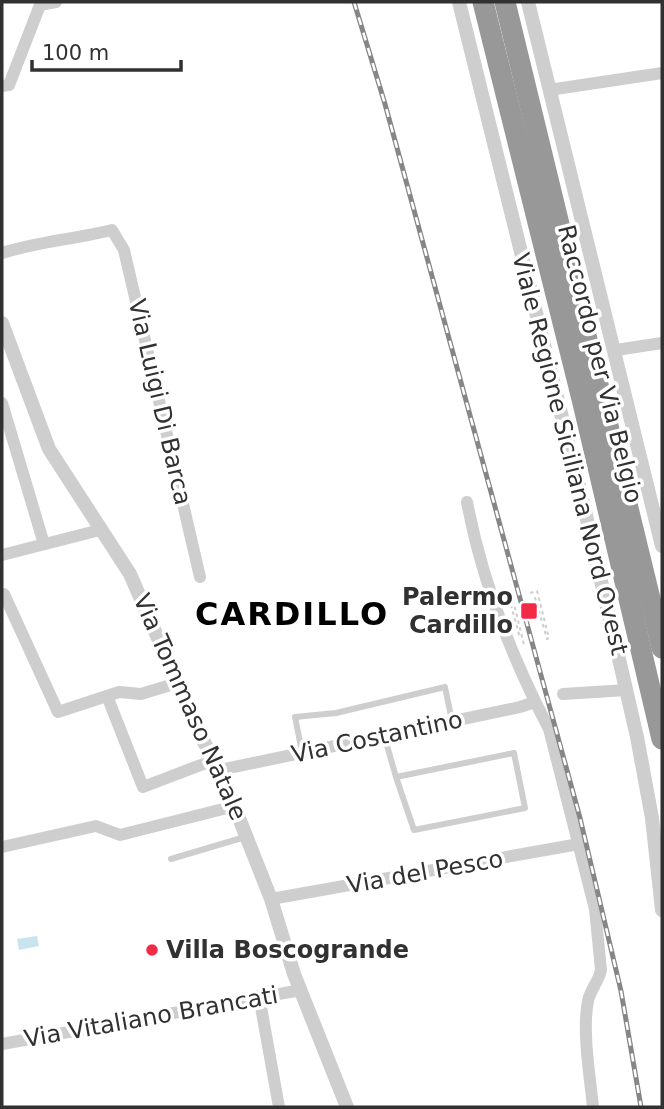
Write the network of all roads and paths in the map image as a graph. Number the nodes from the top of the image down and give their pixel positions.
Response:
1 (57, 2) edge
2 (459, 2) edge
3 (483, 2) edge
4 (505, 2) edge
5 (528, 2) edge
6 (662, 74) edge
7 (2, 86) edge
8 (549, 90) junction
9 (2, 253) edge
10 (2, 323) edge
11 (662, 343) edge
12 (615, 350) junction
13 (2, 403) edge
14 (467, 502) dead end
15 (100, 530) junction
16 (44, 544) junction
17 (662, 546) edge
18 (2, 555) edge
19 (201, 577) dead end
20 (530, 593) dead end
21 (4, 594) dead end
22 (534, 594) dead end
23 (511, 599) joint
24 (662, 648) edge
25 (177, 682) junction
26 (626, 690) junction
27 (563, 694) dead end
28 (107, 696) junction
29 (535, 702) junction
30 (452, 721) junction
31 (384, 735) junction
32 (662, 739) edge
33 (303, 752) junction
34 (217, 765) junction
35 (396, 777) junction
36 (235, 806) junction
37 (247, 836) junction
38 (579, 844) junction
39 (2, 847) edge
40 (172, 859) dead end
41 (271, 899) junction
42 (662, 910) edge
43 (301, 989) junction
44 (259, 996) junction
45 (2, 1044) edge
46 (279, 1107) edge
47 (347, 1107) edge
48 (593, 1107) edge

1 - 7 street
2 - 26 street, Viale Regione Siciliana Nord Ovest
3 - 32 highway, Raccordo per Via Belgio
4 - 24 highway, Raccordo per Via Belgio
5 - 8 street
6 - 8 street
8 - 12 street
9 - 19 street, Via Luigi Di Barca
10 - 15 street, Via Tommaso Natale
11 - 12 street
12 - 17 street
13 - 16 street
14 - 29 street
15 - 16 street
15 - 25 street, Via Tommaso Natale
16 - 18 street
20 - 22 path
21 - 28 street
23 - 23 path
25 - 28 street
25 - 34 street, Via Tommaso Natale
26 - 27 street
26 - 42 street, Viale Regione Siciliana Nord Ovest
28 - 34 street, Via Costantino
29 - 30 street, Via Costantino
29 - 38 street
30 - 31 street, Via Costantino
30 - 33 lane
31 - 33 street, Via Costantino
31 - 35 lane
33 - 34 street, Via Costantino
34 - 36 street, Via Tommaso Natale
35 - 35 lane
36 - 37 street, Via Tommaso Natale
36 - 39 street
37 - 40 lane
37 - 41 street, Via Tommaso Natale
38 - 41 street, Via del Pesco
38 - 48 street
41 - 43 street, Via Tommaso Natale
43 - 44 street, Via Vitaliano Brancati
43 - 47 street, Via Tommaso Natale
44 - 45 street, Via Vitaliano Brancati
44 - 46 street

